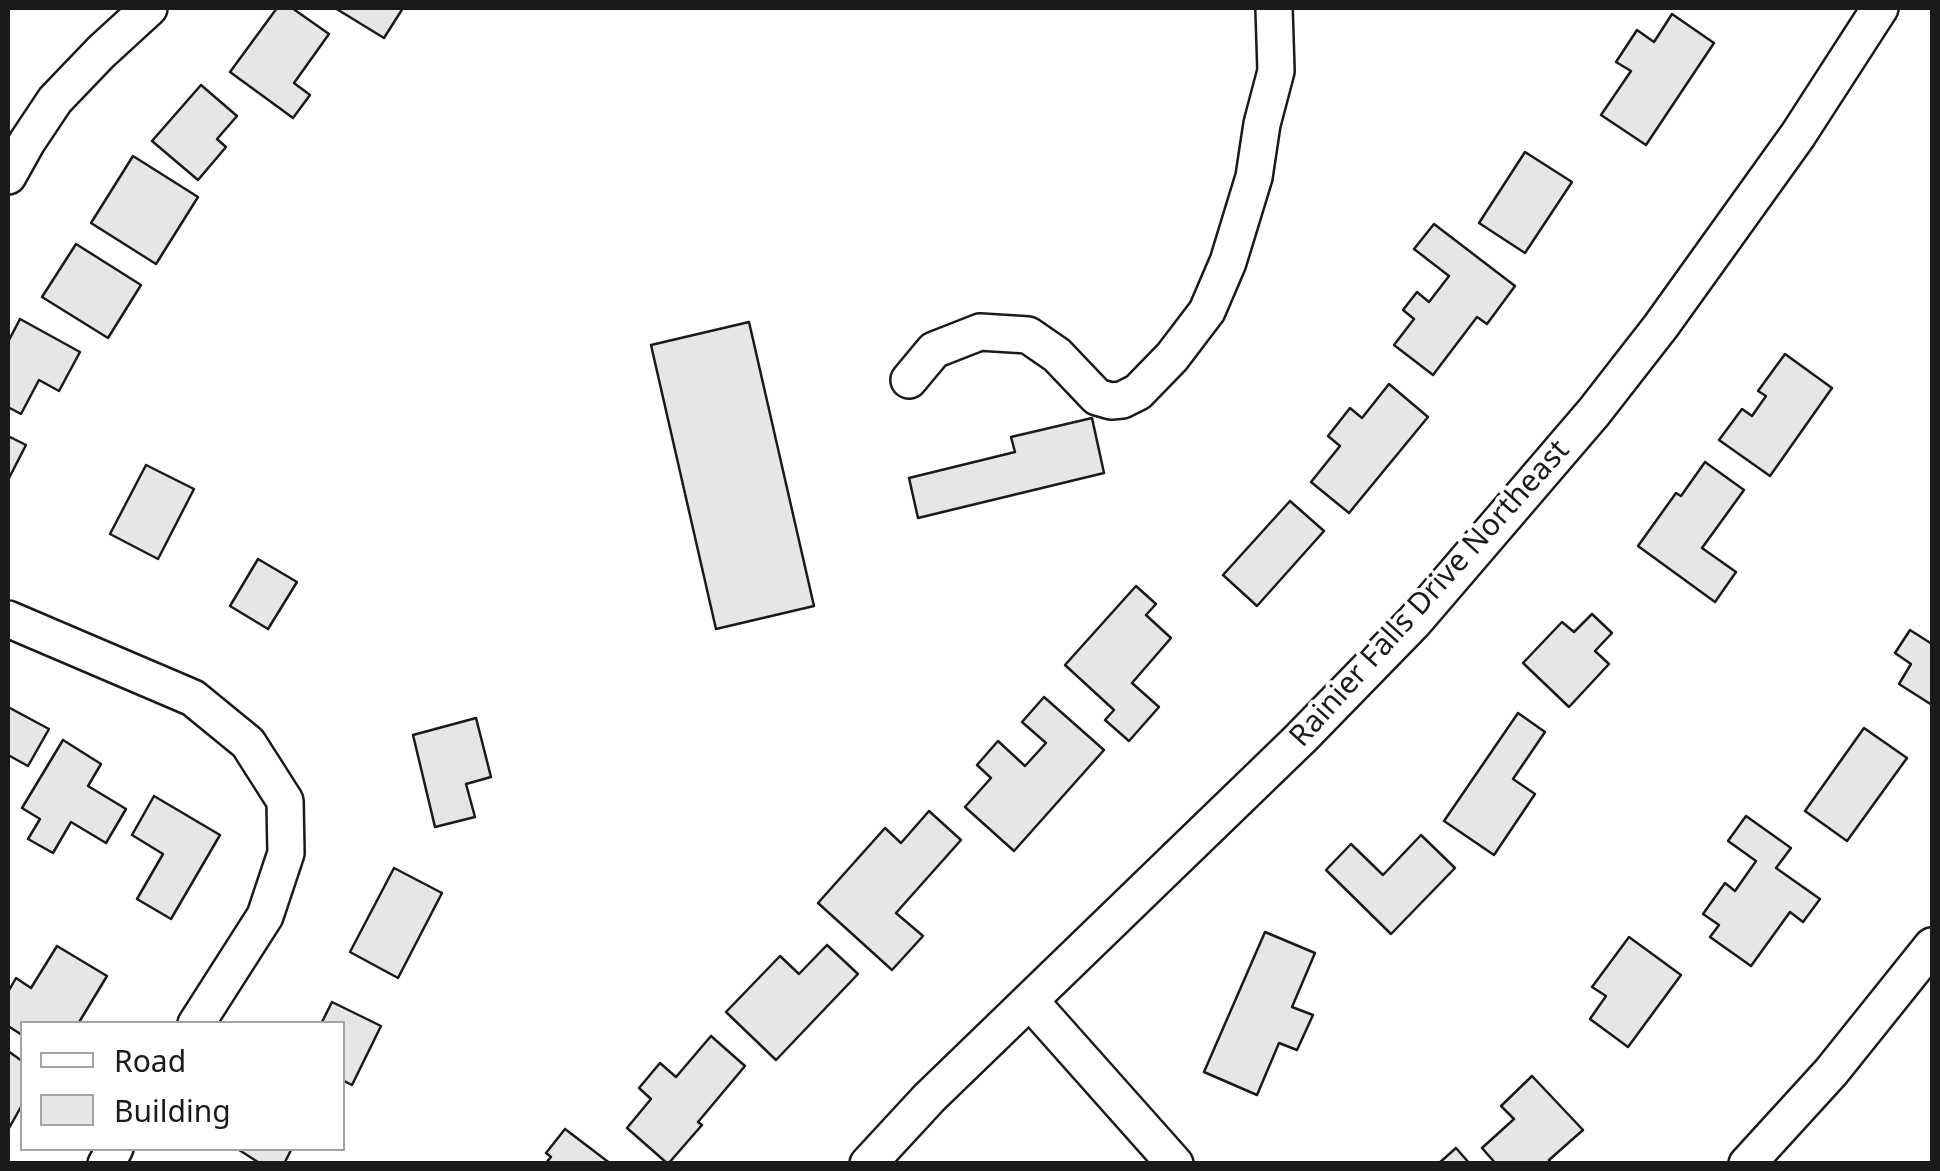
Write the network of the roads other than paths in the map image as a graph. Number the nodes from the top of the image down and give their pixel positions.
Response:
1 (148, 8) edge
2 (1274, 8) edge
3 (1880, 8) edge
4 (8, 176) edge
5 (910, 380) dead end
6 (8, 618) edge
7 (1932, 946) edge
8 (1030, 1000) junction
9 (198, 1021) edge
10 (868, 1164) edge
11 (1175, 1164) edge
12 (1747, 1164) edge

1 - 4 street
2 - 5 street
3 - 8 street, Rainier Falls Drive Northeast
6 - 9 street
7 - 12 street
8 - 10 street, Rainier Falls Drive Northeast
8 - 11 street

